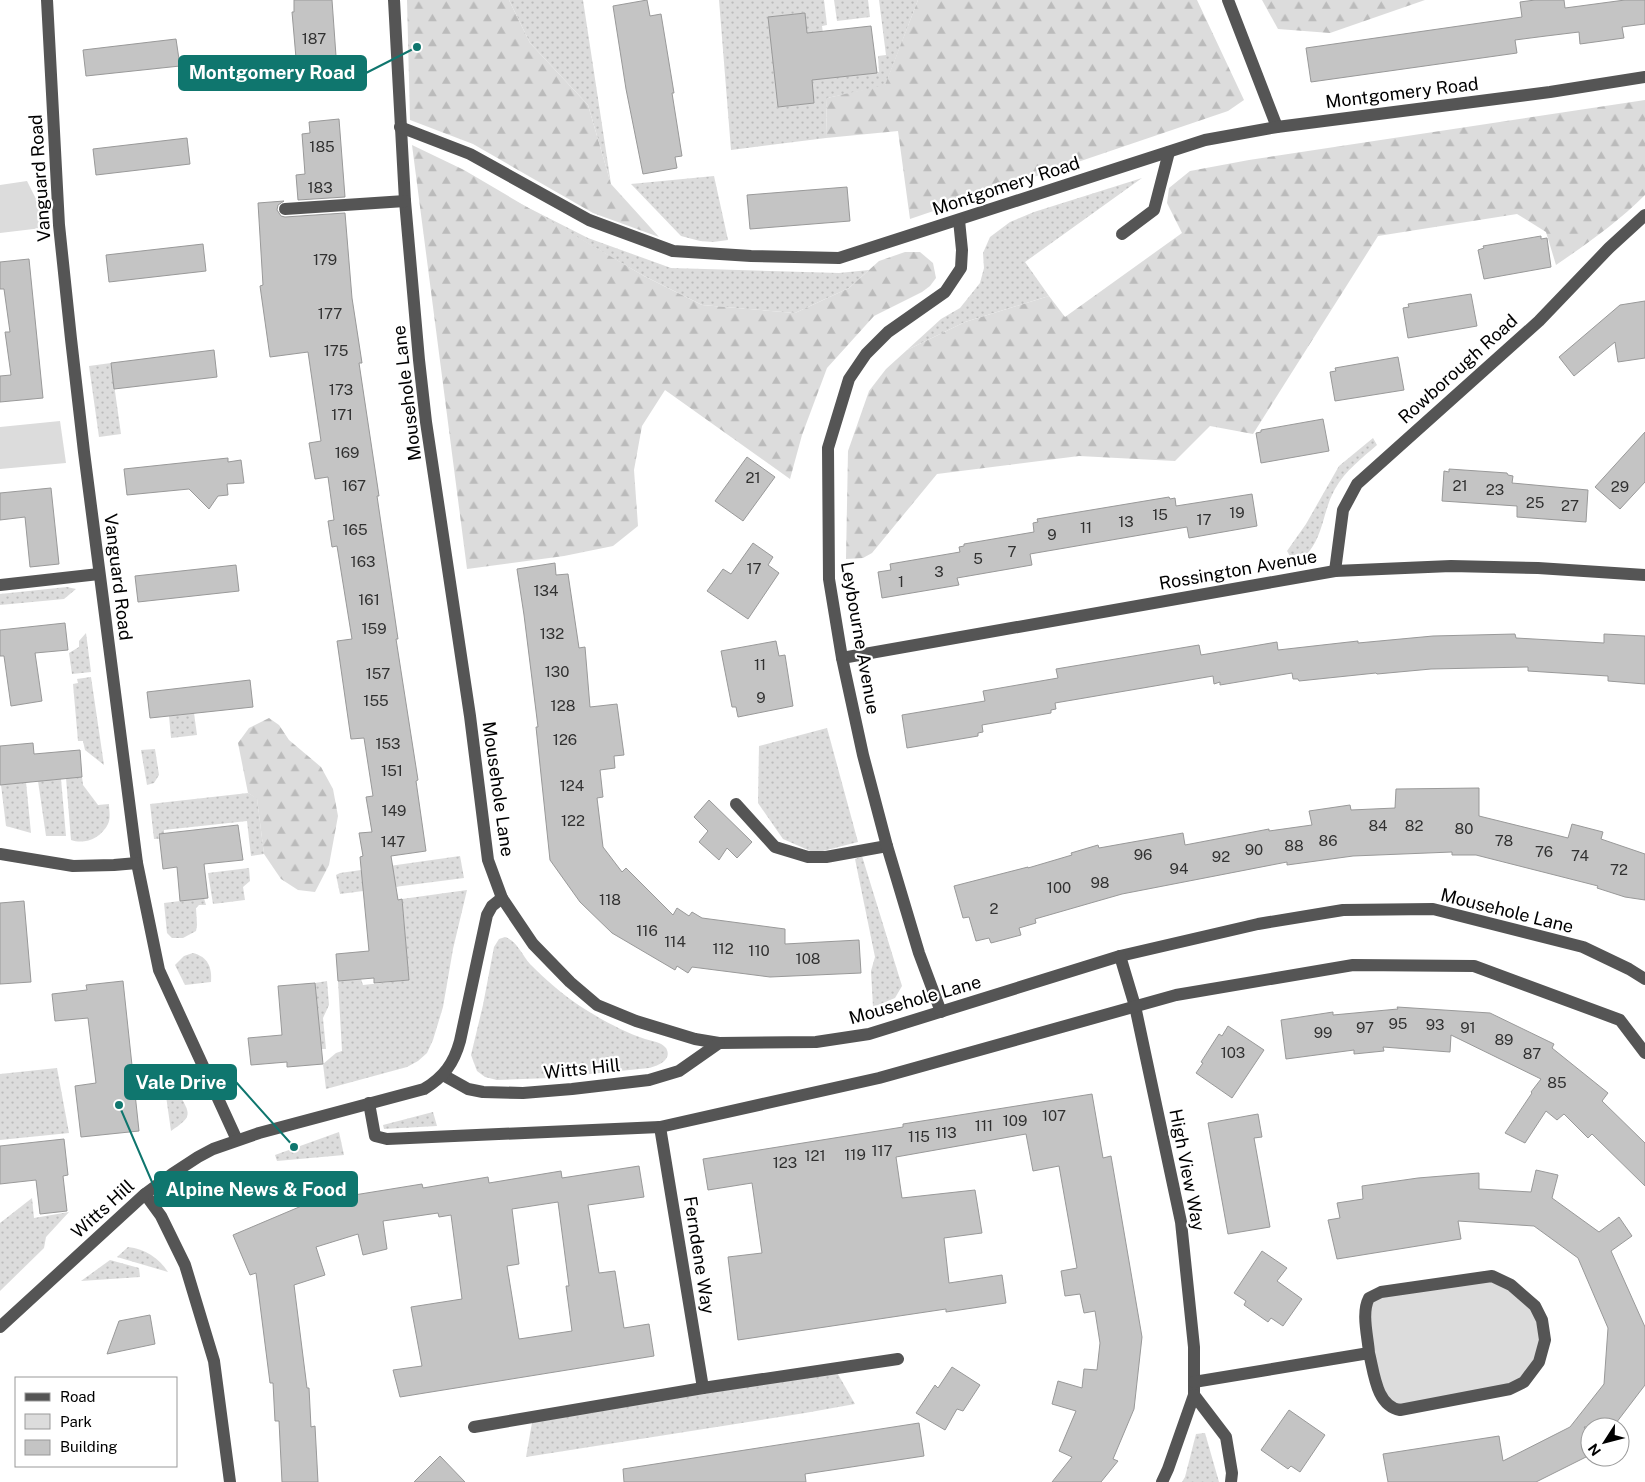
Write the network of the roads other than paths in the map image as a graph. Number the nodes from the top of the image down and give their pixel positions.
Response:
1 (47, 0) edge
2 (394, 0) edge
3 (1228, 0) edge
4 (1645, 77) edge
5 (400, 127) junction
6 (1277, 127) junction
7 (1169, 152) junction
8 (405, 201) junction
9 (285, 209) dead end
10 (1645, 215) edge
11 (959, 220) junction
12 (1639, 228) edge
13 (1122, 234) dead end
14 (1335, 571) junction
15 (99, 574) junction
16 (1645, 575) edge
17 (0, 585) edge
18 (842, 658) junction
19 (736, 804) dead end
20 (887, 846) junction
21 (0, 854) edge
22 (138, 863) junction
23 (502, 898) junction
24 (1120, 956) junction
25 (1645, 979) edge
26 (1135, 1006) junction
27 (941, 1012) junction
28 (719, 1043) junction
29 (1645, 1053) edge
30 (443, 1075) junction
31 (369, 1103) junction
32 (660, 1127) junction
33 (237, 1140) junction
34 (145, 1194) junction
35 (0, 1327) edge
36 (1369, 1353) junction
37 (898, 1359) dead end
38 (703, 1388) junction
39 (1194, 1388) junction
40 (474, 1427) dead end
41 (230, 1482) edge
42 (1162, 1482) edge
43 (1232, 1482) edge

1 - 15 street, Vanguard Road
2 - 5 street, Mousehole Lane
3 - 6 street
4 - 6 street, Montgomery Road
5 - 8 street, Mousehole Lane
5 - 11 street, Montgomery Road
6 - 7 street, Montgomery Road
7 - 11 street, Montgomery Road
7 - 13 street
8 - 9 street
8 - 23 street, Mousehole Lane
10 - 12 street, Rowborough Road
11 - 18 street, Leybourne Avenue
12 - 14 street, Rowborough Road
14 - 16 street, Rossington Avenue
14 - 18 street, Rossington Avenue
15 - 17 street
15 - 22 street, Vanguard Road
18 - 20 street, Leybourne Avenue
19 - 20 street
20 - 27 street, Leybourne Avenue
21 - 22 street
22 - 33 street, Vanguard Road
23 - 28 street, Mousehole Lane
23 - 30 street, Witts Hill
24 - 25 street, Mousehole Lane
24 - 26 street, High View Way
24 - 27 street, Mousehole Lane
26 - 29 street
26 - 32 street
26 - 39 street, High View Way
27 - 28 street, Mousehole Lane
28 - 30 street, Witts Hill
30 - 31 street, Witts Hill
31 - 32 street
31 - 33 street, Witts Hill
32 - 38 street, Ferndene Way
33 - 34 street, Witts Hill
34 - 35 street, Witts Hill
34 - 41 street
36 - 36 street
36 - 39 street
37 - 38 street
38 - 40 street
39 - 42 street, High View Way
39 - 43 street

